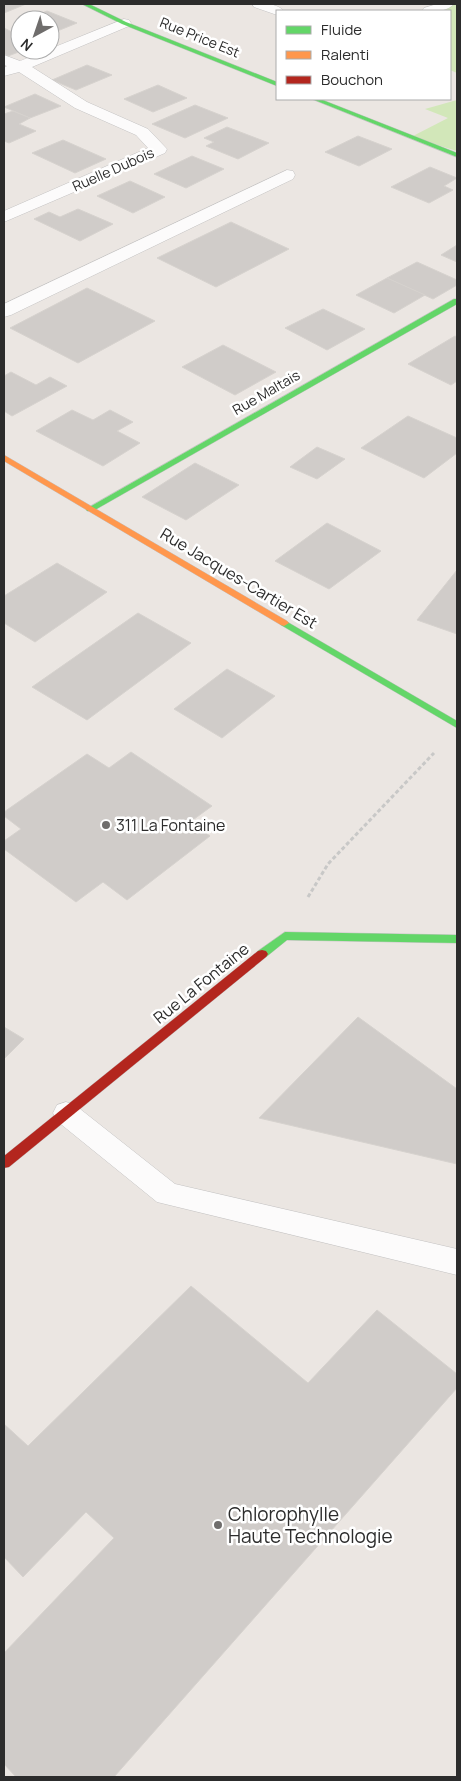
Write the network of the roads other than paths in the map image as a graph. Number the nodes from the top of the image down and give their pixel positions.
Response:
1 (85, 4) edge
2 (258, 4) edge
3 (448, 4) edge
4 (276, 10) edge
5 (431, 10) edge
6 (124, 24) junction
7 (4, 59) edge
8 (21, 67) junction
9 (4, 74) edge
10 (276, 84) edge
11 (317, 100) edge
12 (457, 155) edge
13 (287, 175) dead end
14 (4, 217) edge
15 (457, 301) edge
16 (4, 311) edge
17 (4, 458) edge
18 (90, 509) junction
19 (457, 725) edge
20 (457, 939) edge
21 (66, 1113) junction
22 (4, 1163) edge
23 (457, 1262) edge

1 - 6 street, Rue Price Est
2 - 4 lane
3 - 5 lane
6 - 8 street
6 - 10 street, Rue Price Est
7 - 8 street
8 - 9 street
8 - 14 street, Ruelle Dubois
11 - 12 street
13 - 16 street
15 - 18 street, Rue Maltais
17 - 18 street, Rue Jacques-Cartier Est
18 - 19 street, Rue Jacques-Cartier Est
20 - 21 street, Rue La Fontaine
21 - 22 street, Rue La Fontaine
21 - 23 lane

